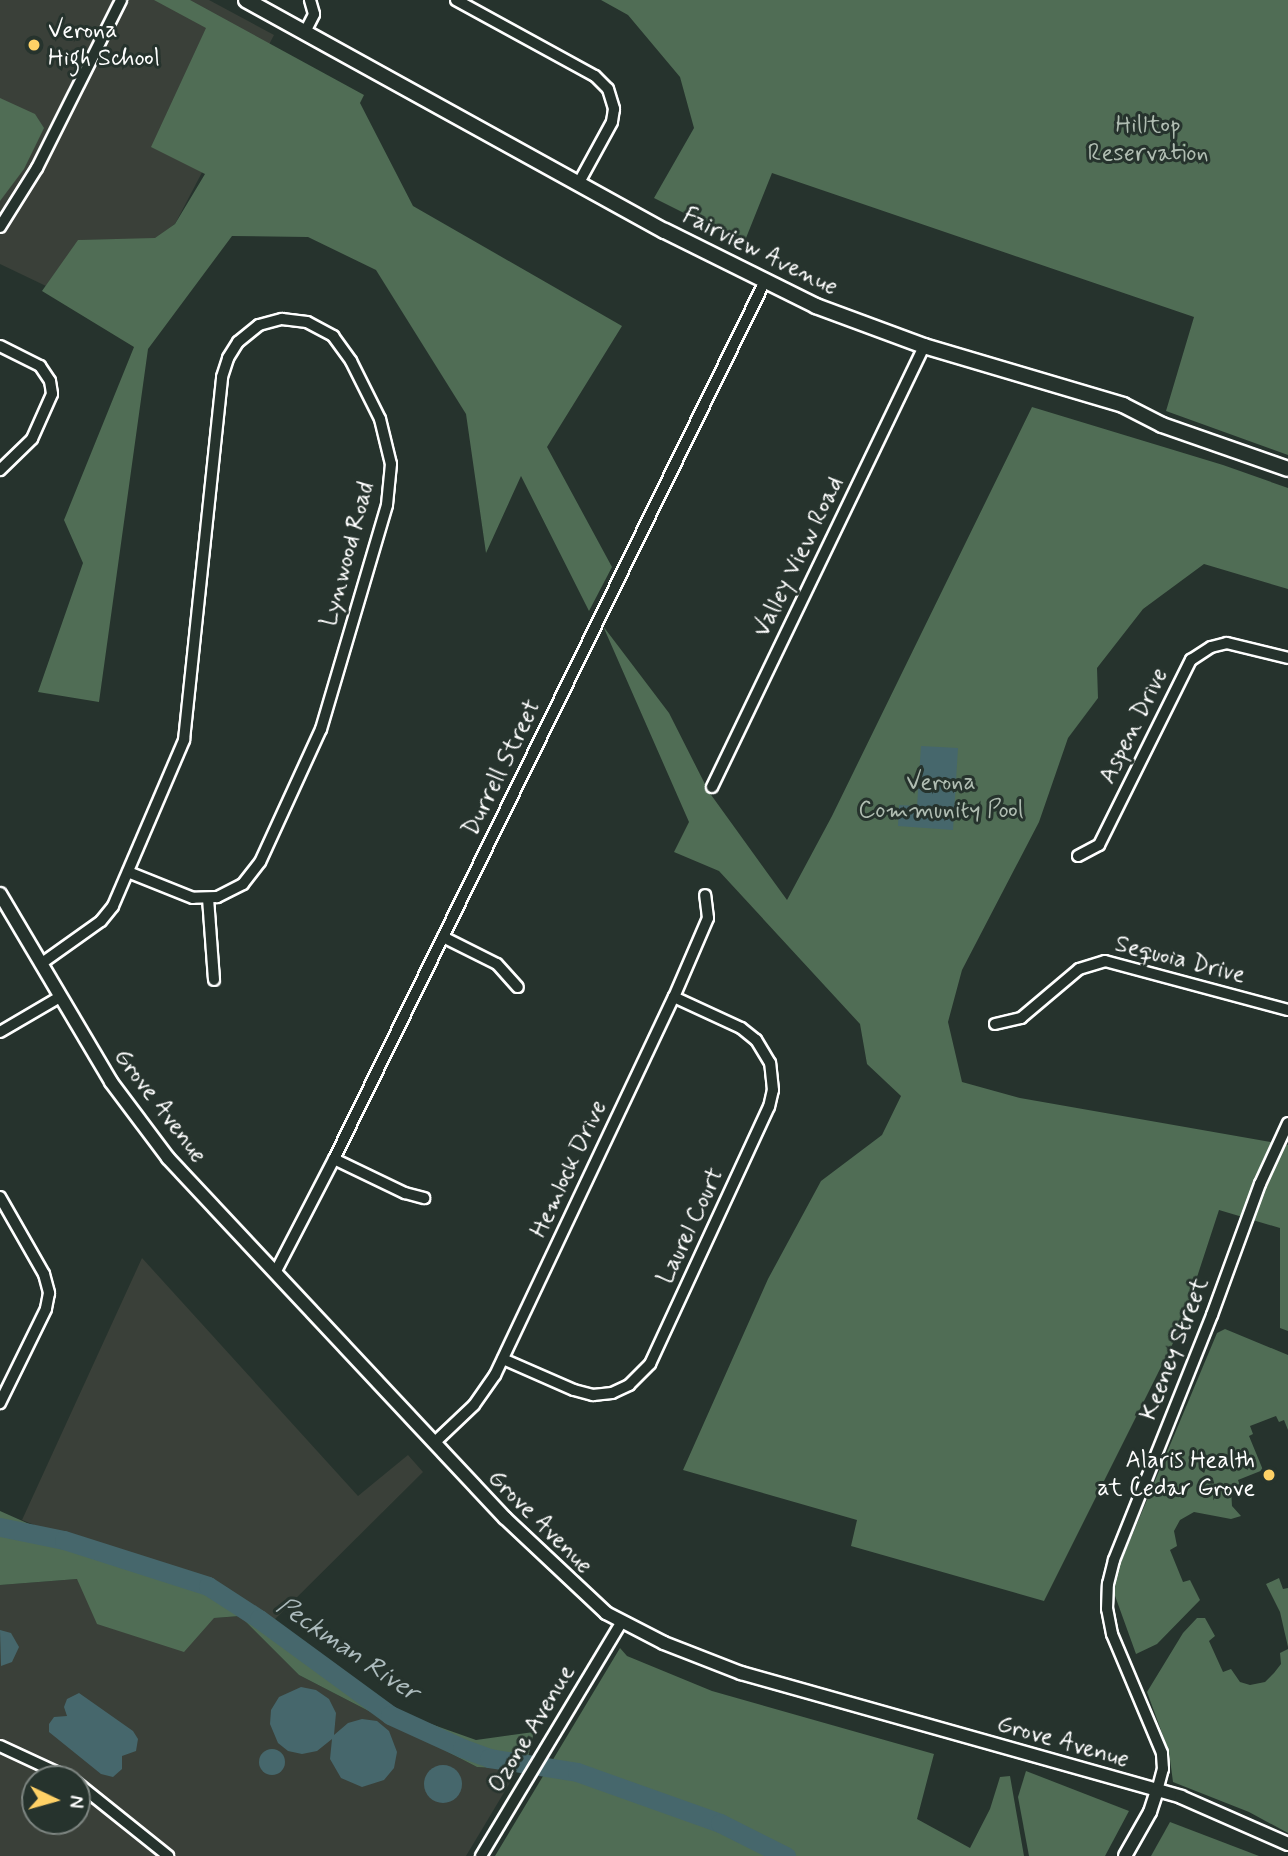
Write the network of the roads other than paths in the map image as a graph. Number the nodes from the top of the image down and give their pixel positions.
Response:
1 (121, 0) edge
2 (246, 0) edge
3 (310, 0) edge
4 (456, 0) edge
5 (304, 32) junction
6 (578, 184) junction
7 (0, 227) edge
8 (765, 281) junction
9 (0, 346) edge
10 (924, 346) junction
11 (1288, 469) edge
12 (0, 470) edge
13 (1288, 658) edge
14 (712, 787) dead end
15 (1078, 856) dead end
16 (128, 872) junction
17 (0, 894) edge
18 (705, 895) dead end
19 (208, 898) junction
20 (443, 937) junction
21 (42, 964) junction
22 (214, 980) dead end
23 (518, 987) dead end
24 (60, 997) junction
25 (674, 997) junction
26 (1288, 1010) edge
27 (995, 1024) dead end
28 (0, 1032) edge
29 (1288, 1124) edge
30 (334, 1159) junction
31 (0, 1197) edge
32 (424, 1198) dead end
33 (276, 1271) junction
34 (503, 1359) junction
35 (0, 1403) edge
36 (434, 1443) junction
37 (621, 1623) junction
38 (0, 1746) edge
39 (41, 1765) edge
40 (1157, 1790) junction
41 (91, 1794) edge
42 (1288, 1844) edge
43 (168, 1856) edge
44 (481, 1856) edge
45 (1125, 1856) edge

1 - 7 street
2 - 5 main road, Fairview Avenue
3 - 5 street
4 - 6 street
5 - 6 main road, Fairview Avenue
6 - 8 main road, Fairview Avenue
8 - 10 main road, Fairview Avenue
8 - 20 street, Durrell Street
9 - 12 street
10 - 11 main road, Fairview Avenue
10 - 14 street, Valley View Road
13 - 15 street, Aspen Drive
16 - 19 street
16 - 19 street, Lynwood Road
16 - 21 street, Lynwood Road
17 - 21 street, Grove Avenue
18 - 25 street, Hemlock Drive
19 - 22 street
20 - 23 street
20 - 30 street, Durrell Street
21 - 24 street, Grove Avenue
24 - 28 street
24 - 33 street, Grove Avenue
25 - 34 street, Hemlock Drive
25 - 34 street, Laurel Court
26 - 27 street, Sequoia Drive
29 - 40 street, Keeney Street
30 - 32 street
30 - 33 street, Durrell Street
31 - 35 street
33 - 36 street, Grove Avenue
34 - 36 street, Hemlock Drive
36 - 37 street, Grove Avenue
37 - 40 street, Grove Avenue
37 - 44 street, Ozone Avenue
38 - 39 street
40 - 42 street, Grove Avenue
40 - 45 street
41 - 43 street

